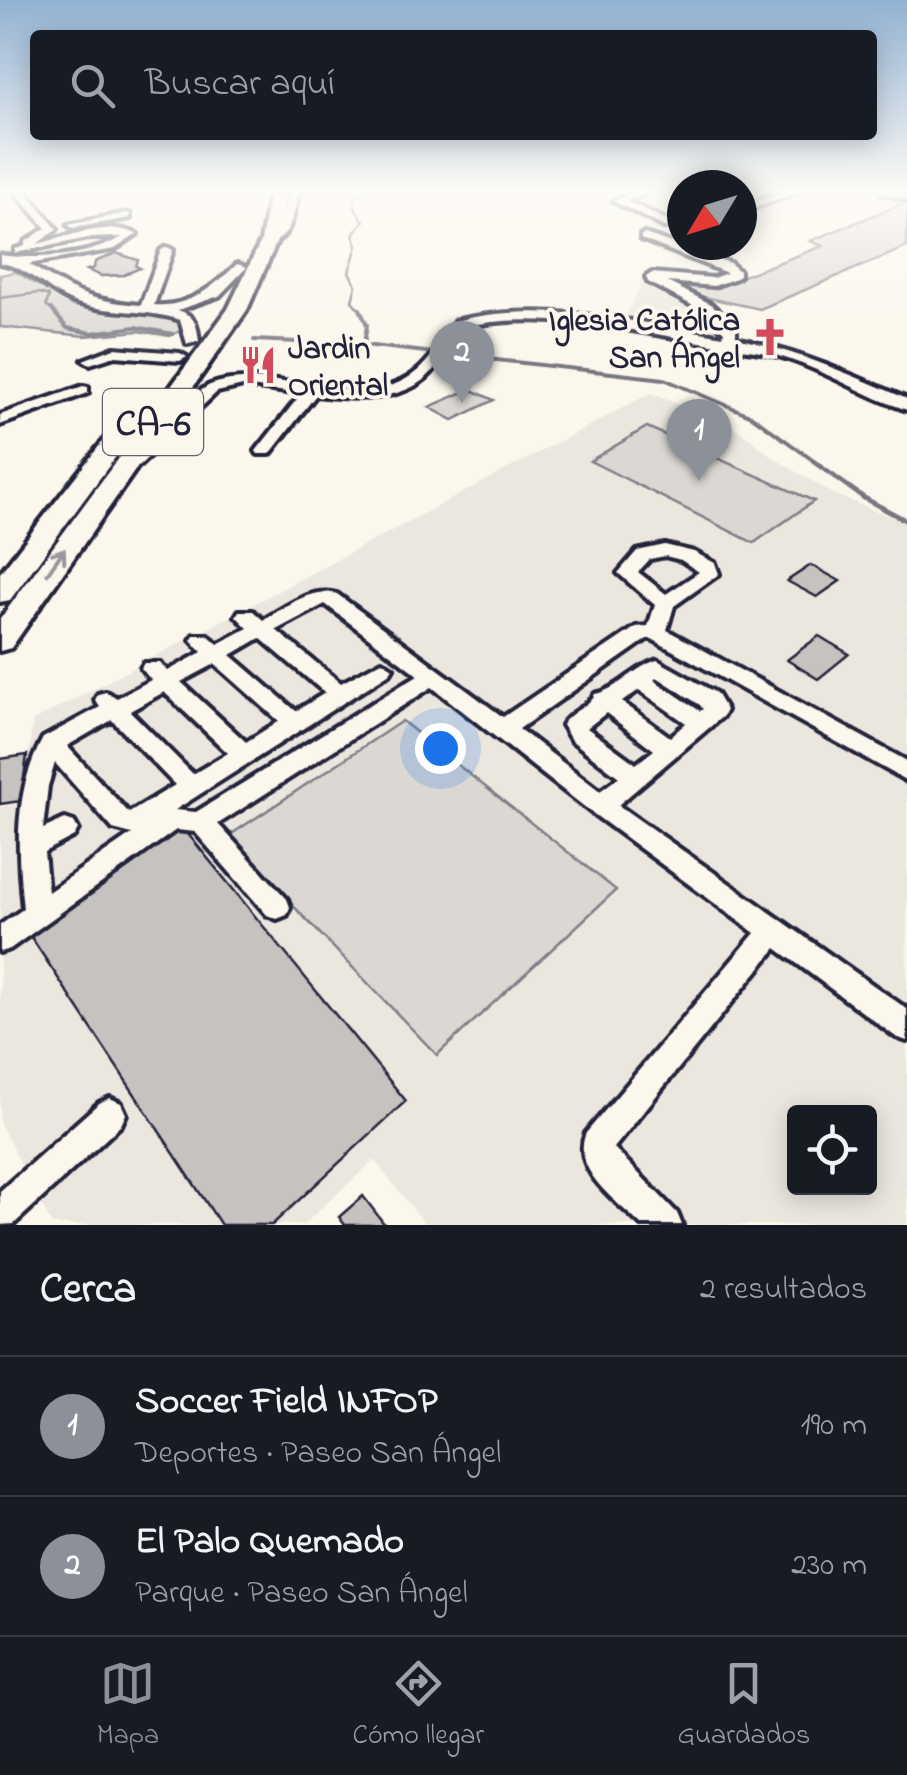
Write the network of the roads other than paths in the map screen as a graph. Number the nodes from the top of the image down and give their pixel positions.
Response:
1 (28, 248) edge
2 (44, 248) edge
3 (99, 248) edge
4 (250, 248) edge
5 (266, 248) edge
6 (167, 250) dead end
7 (20, 255) junction
8 (0, 257) edge
9 (710, 260) edge
10 (241, 267) junction
11 (146, 309) junction
12 (164, 310) junction
13 (728, 343) junction
14 (186, 349) junction
15 (90, 360) dead end
16 (181, 384) junction
17 (212, 389) junction
18 (313, 389) junction
19 (83, 390) dead end
20 (907, 404) edge
21 (0, 420) edge
22 (264, 451) dead end
23 (109, 485) junction
24 (0, 593) edge
25 (666, 604) dead end
26 (254, 622) junction
27 (656, 633) junction
28 (0, 640) edge
29 (208, 647) junction
30 (382, 668) dead end
31 (159, 674) junction
32 (433, 676) junction
33 (340, 694) junction
34 (603, 700) junction
35 (110, 704) junction
36 (294, 722) junction
37 (503, 729) junction
38 (51, 744) junction
39 (670, 749) junction
40 (244, 754) junction
41 (907, 772) edge
42 (635, 776) junction
43 (190, 788) junction
44 (600, 804) junction
45 (201, 822) junction
46 (65, 829) dead end
47 (30, 848) junction
48 (277, 907) dead end
49 (36, 913) junction
50 (774, 930) junction
51 (0, 940) edge
52 (907, 1027) edge
53 (110, 1114) dead end
54 (2, 1212) edge
55 (665, 1225) edge

1 - 7 street
2 - 7 street
3 - 7 street
4 - 10 highway, CA-6
5 - 16 highway, CA-6
6 - 11 street
7 - 8 street
7 - 11 street
9 - 13 street
10 - 12 street
10 - 14 highway, CA-6
11 - 12 street
12 - 14 street
13 - 18 street
13 - 20 street
14 - 15 street
14 - 24 highway, CA-6
16 - 17 street
16 - 23 highway, CA-6
17 - 18 street
17 - 23 street
18 - 22 street
19 - 21 street
28 -> 23 highway, CA-6
25 - 27 street
26 - 29 street
26 - 32 street
26 - 33 street
27 - 37 street
27 - 41 street
29 - 31 street
29 - 36 street
30 - 33 street
31 - 35 street
31 - 40 street
32 - 37 street
32 - 45 street
33 - 36 street
34 - 39 street
34 - 39 street
34 - 42 street
35 - 38 street
35 - 43 street
36 - 40 street
37 - 44 street
38 - 43 street
38 - 47 street
39 - 42 street
40 - 43 street
42 - 44 street
44 - 50 street
45 - 48 street
45 - 49 street
46 - 47 street
47 - 49 street
49 - 51 street
50 - 52 street
50 - 55 street
53 - 54 street

